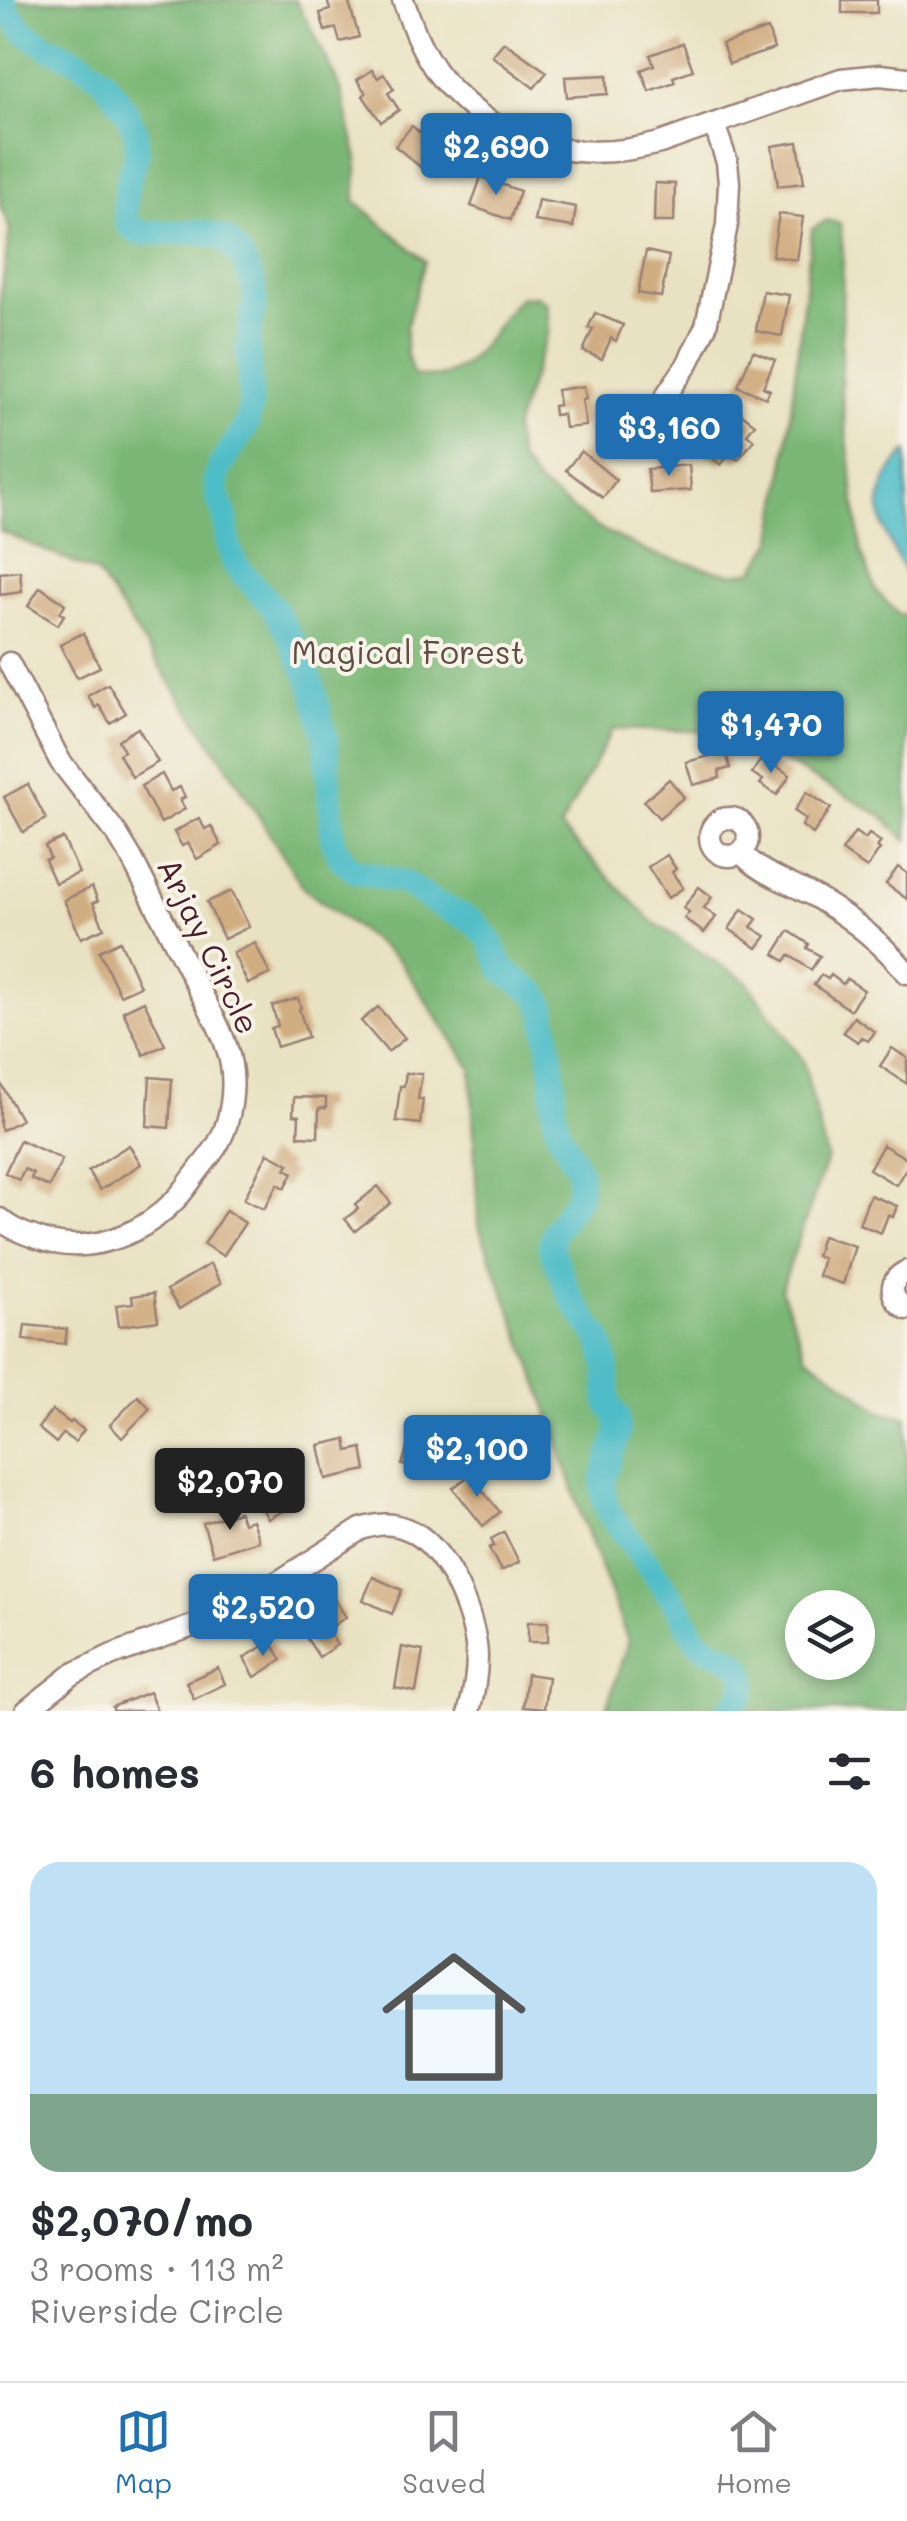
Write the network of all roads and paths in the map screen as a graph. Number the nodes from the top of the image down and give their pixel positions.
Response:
1 (403, 0) edge
2 (907, 78) edge
3 (714, 124) junction
4 (667, 394) dead end
5 (9, 663) dead end
6 (741, 852) dead end
7 (907, 973) edge
8 (0, 1219) edge
9 (907, 1271) edge
10 (907, 1308) edge
11 (26, 1711) edge
12 (468, 1711) edge

1 - 3 street
2 - 3 street
3 - 4 street
5 - 8 street, Arjay Circle
6 - 7 street
9 - 10 street
11 - 12 street

